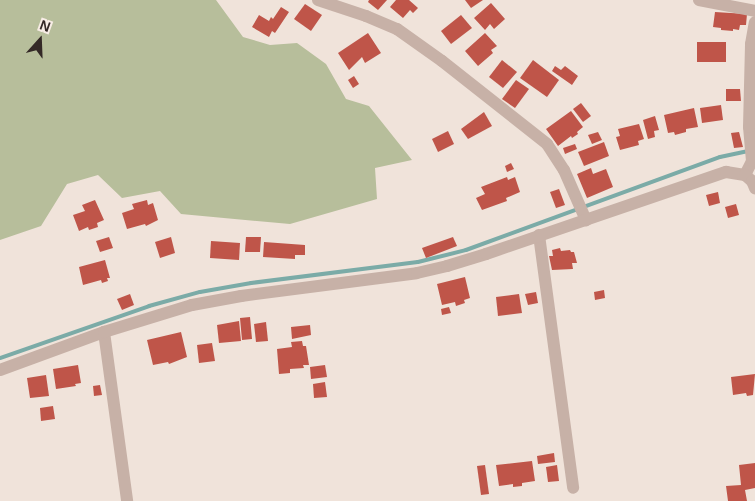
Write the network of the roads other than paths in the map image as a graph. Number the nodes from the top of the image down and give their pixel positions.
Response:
1 (318, 0) edge
2 (699, 0) edge
3 (755, 11) edge
4 (755, 22) edge
5 (753, 161) edge
6 (745, 175) junction
7 (755, 188) edge
8 (586, 220) junction
9 (539, 235) junction
10 (104, 332) junction
11 (0, 370) edge
12 (573, 488) dead end
13 (127, 501) edge

1 - 8 street
2 - 3 street
4 - 5 street
5 - 6 street
6 - 7 street
6 - 8 street
8 - 9 street
9 - 10 street
9 - 12 street
10 - 11 street
10 - 13 street

